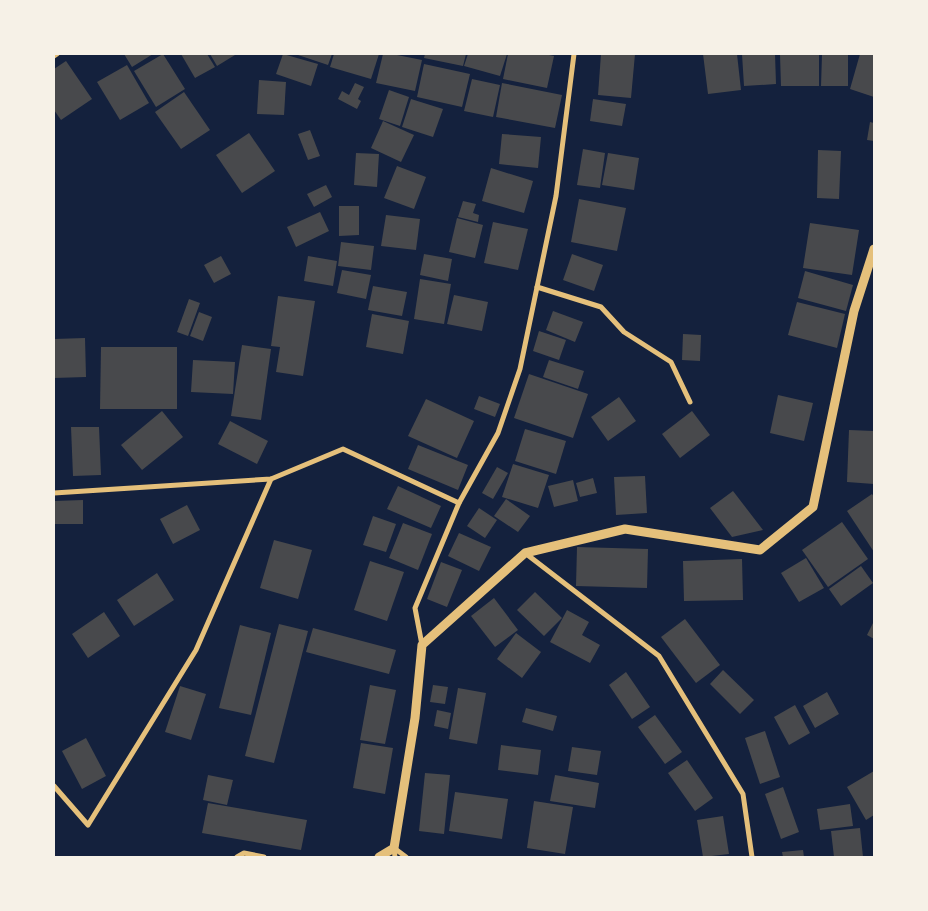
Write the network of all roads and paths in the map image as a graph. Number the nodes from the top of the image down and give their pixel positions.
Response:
1 (574, 54) edge
2 (874, 249) edge
3 (537, 287) junction
4 (690, 402) dead end
5 (270, 479) junction
6 (54, 492) edge
7 (459, 503) junction
8 (525, 553) junction
9 (422, 645) junction
10 (54, 786) edge
11 (394, 853) edge
12 (237, 857) edge
13 (264, 857) edge
14 (379, 857) edge
15 (406, 857) edge
16 (752, 857) edge

1 - 3 street
2 - 8 street
3 - 4 street
3 - 7 street
5 - 6 street
5 - 7 street
5 - 10 street
7 - 9 street
8 - 9 street
8 - 16 street
9 - 11 street
11 - 14 street
11 - 15 street
12 - 13 street

